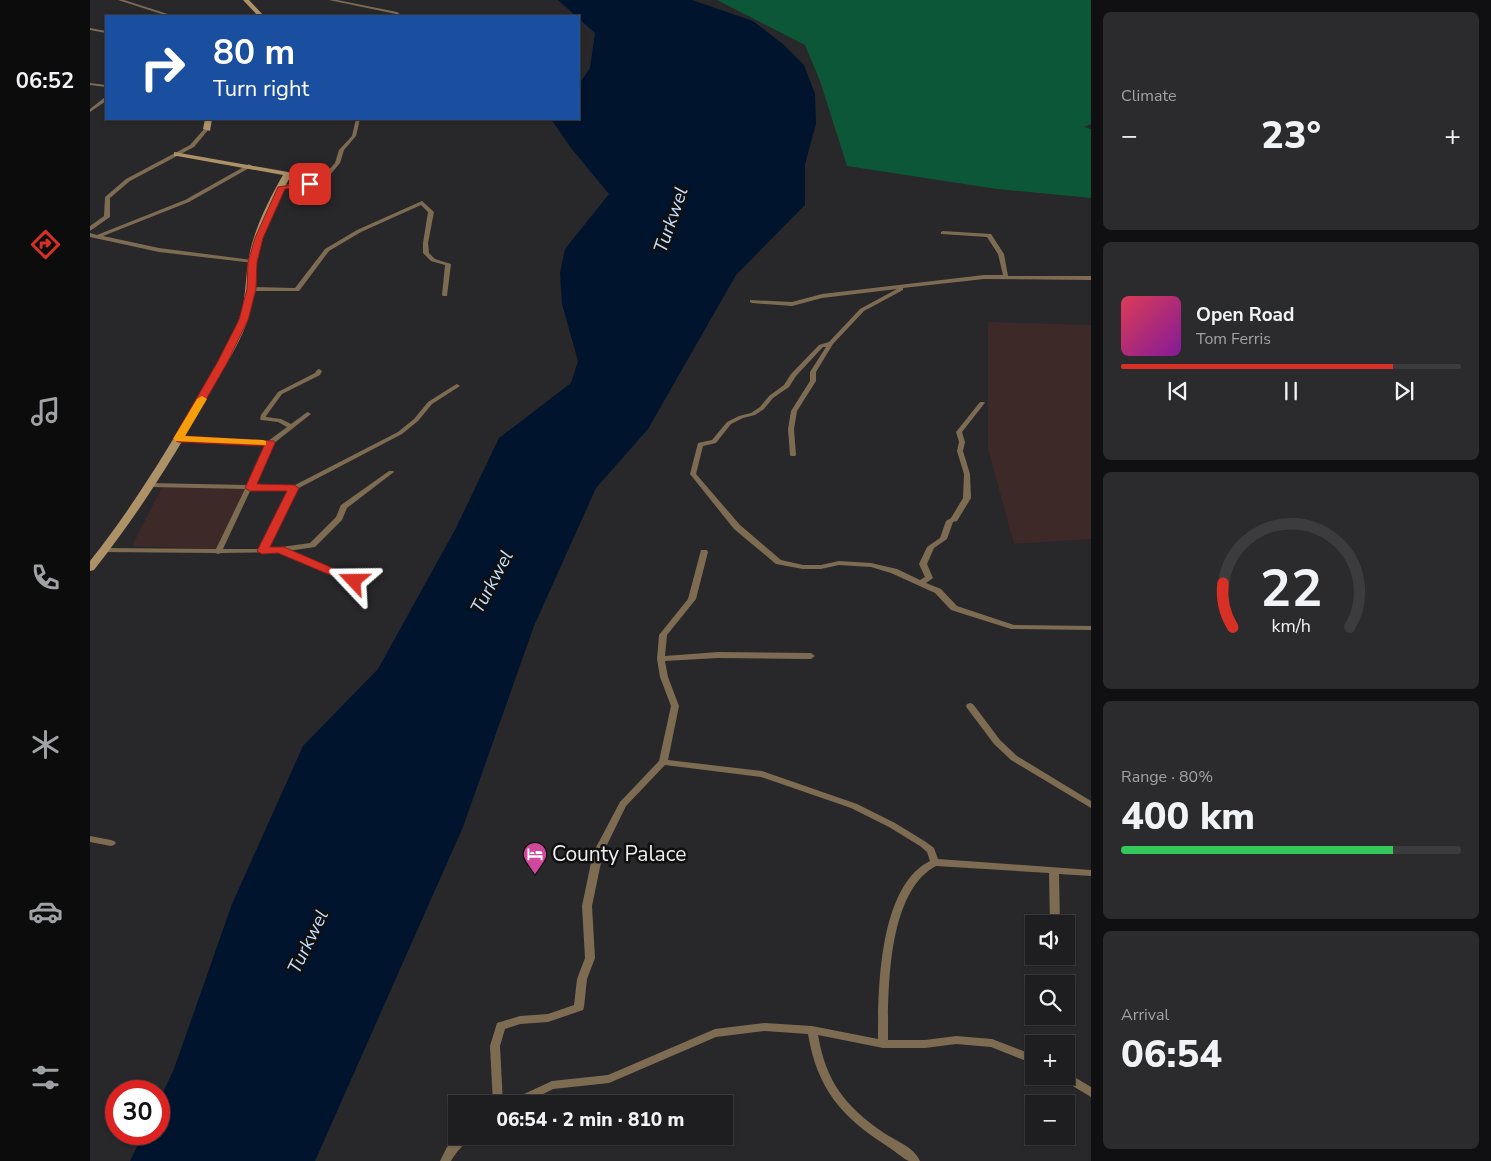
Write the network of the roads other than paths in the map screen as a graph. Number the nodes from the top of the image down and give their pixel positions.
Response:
1 (120, 0) edge
2 (246, 0) edge
3 (331, 0) edge
4 (169, 15) edge
5 (260, 15) edge
6 (400, 15) edge
7 (90, 29) edge
8 (105, 32) edge
9 (90, 84) edge
10 (105, 86) edge
11 (105, 100) edge
12 (90, 111) edge
13 (208, 120) edge
14 (358, 120) edge
15 (207, 129) joint
16 (177, 154) junction
17 (249, 166) junction
18 (282, 187) junction
19 (90, 229) edge
20 (943, 233) dead end
21 (93, 236) edge
22 (252, 262) junction
23 (1006, 278) junction
24 (1091, 278) edge
25 (904, 286) junction
26 (252, 289) junction
27 (445, 295) dead end
28 (752, 301) dead end
29 (831, 343) junction
30 (319, 372) dead end
31 (457, 386) dead end
32 (982, 403) dead end
33 (308, 414) dead end
34 (292, 427) junction
35 (178, 439) junction
36 (270, 443) junction
37 (793, 455) dead end
38 (391, 472) dead end
39 (150, 485) junction
40 (250, 488) junction
41 (294, 488) junction
42 (104, 550) junction
43 (280, 550) junction
44 (262, 551) junction
45 (218, 552) junction
46 (704, 552) dead end
47 (90, 568) edge
48 (354, 581) dead end
49 (920, 583) junction
50 (1091, 628) edge
51 (811, 656) dead end
52 (661, 659) junction
53 (970, 706) dead end
54 (663, 762) junction
55 (1091, 805) edge
56 (90, 839) edge
57 (111, 843) dead end
58 (934, 862) junction
59 (1054, 871) junction
60 (1091, 873) edge
61 (1055, 915) edge
62 (812, 1030) junction
63 (883, 1044) junction
64 (1025, 1056) edge
65 (1075, 1083) edge
66 (1091, 1093) edge
67 (498, 1095) edge
68 (531, 1095) edge
69 (456, 1145) edge
70 (444, 1161) edge
71 (915, 1161) edge

1 - 4 street
2 - 5 street
3 - 6 street
7 - 8 street
9 - 10 street
11 - 12 street
13 - 15 street
14 - 18 street
15 - 16 street
16 - 17 street
16 - 19 street
17 - 18 street
17 - 21 street
18 - 22 street
20 - 23 street
21 - 22 street
22 - 26 street
23 - 24 street
23 - 25 street
25 - 28 street
25 - 29 street
26 - 27 street
26 - 35 street
29 - 37 street
29 - 49 street
30 - 34 street
31 - 41 street
32 - 49 street
33 - 34 street
34 - 36 street
35 - 36 street
35 - 39 street
36 - 40 street
38 - 43 street
39 - 40 street
39 - 42 street
40 - 41 street
40 - 45 street
41 - 44 street
42 - 45 street
42 - 47 street
43 - 44 street
43 - 48 street
44 - 45 street
46 - 52 street
49 - 50 street
51 - 52 street
52 - 54 street
53 - 55 street
54 - 58 street
54 - 67 street
56 - 57 street
58 - 59 street
58 - 63 street
59 - 60 street
59 - 61 street
62 - 63 street
62 - 68 street
62 - 71 street
63 - 64 street
65 - 66 street
69 - 70 street

